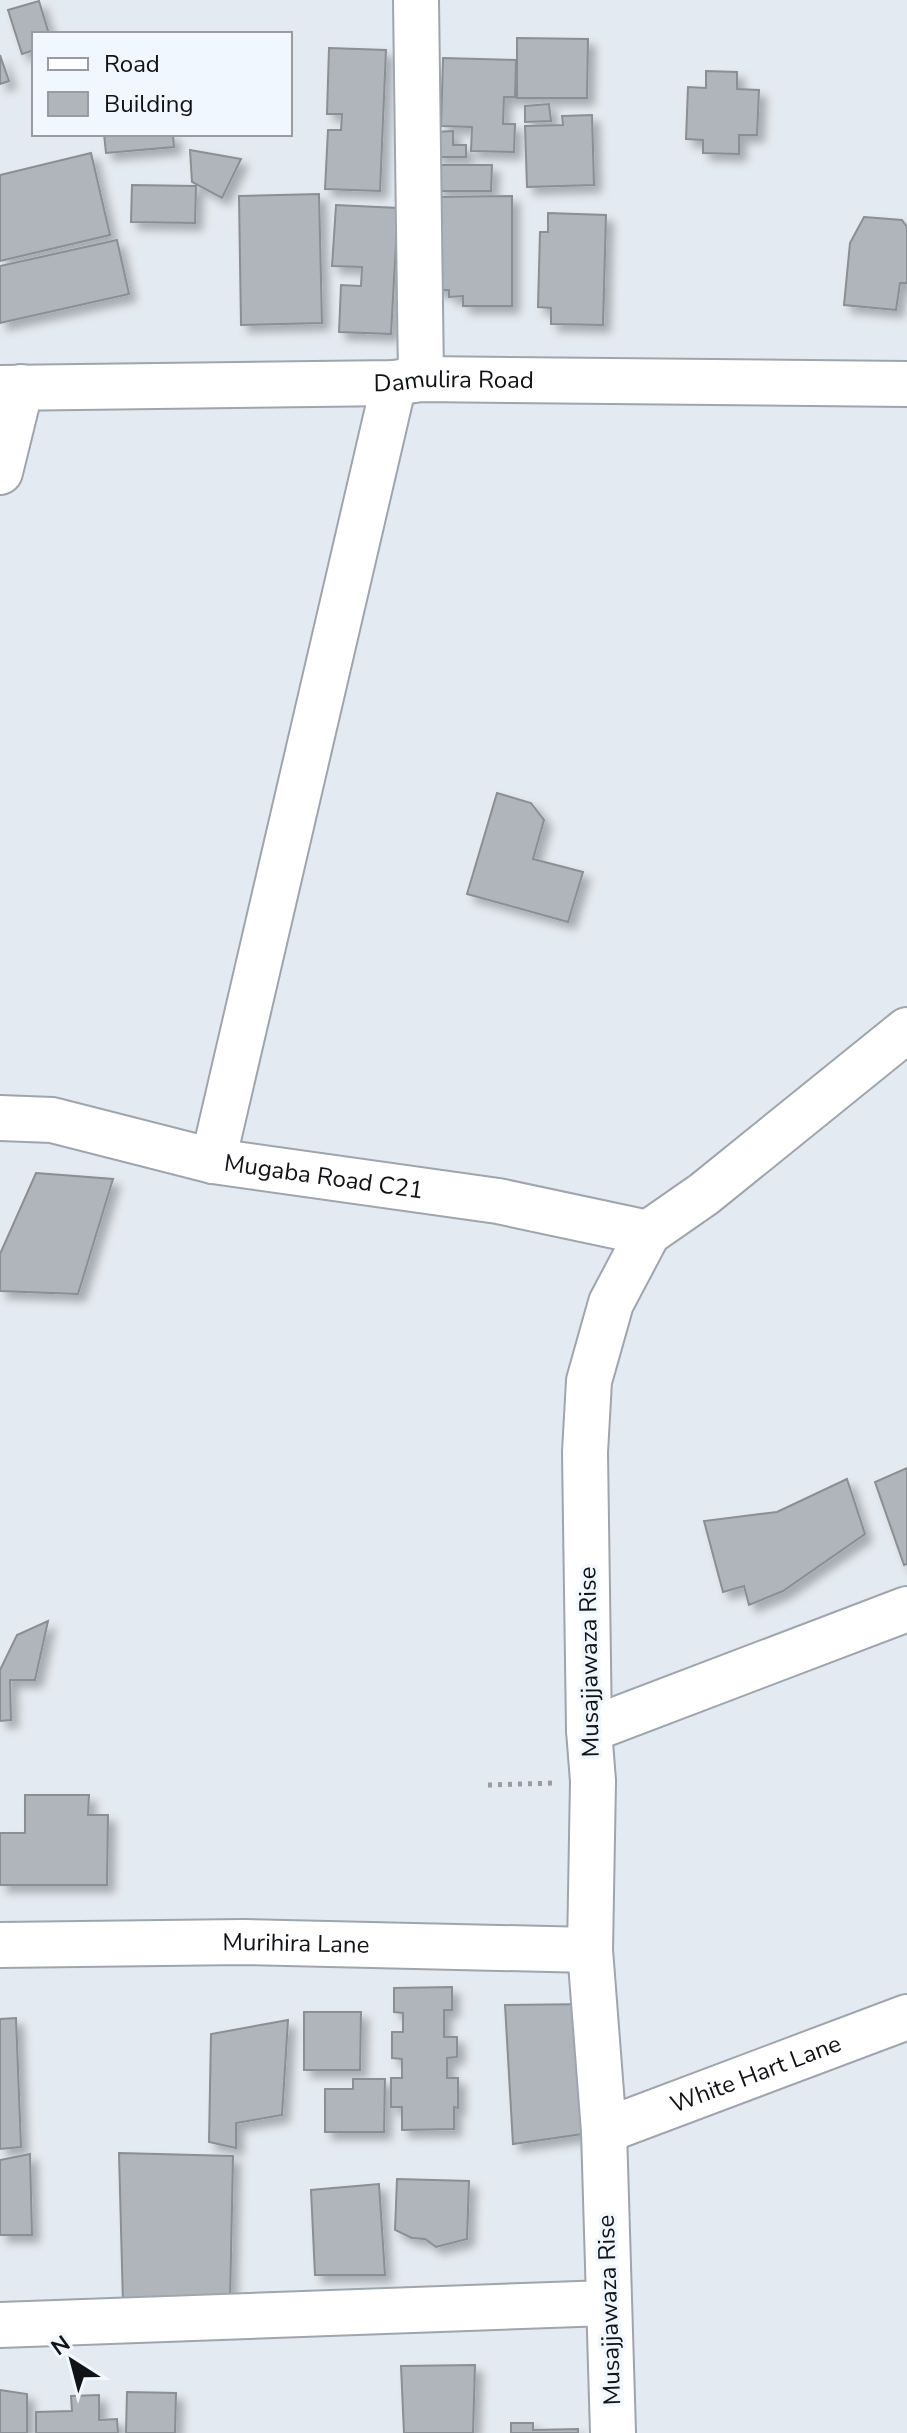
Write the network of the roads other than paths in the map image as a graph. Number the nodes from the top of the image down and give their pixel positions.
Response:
1 (416, 0) edge
2 (407, 381) junction
3 (907, 384) edge
4 (10, 388) edge
5 (0, 472) edge
6 (907, 1030) edge
7 (0, 1118) edge
8 (213, 1161) junction
9 (648, 1233) junction
10 (907, 1609) edge
11 (589, 1730) junction
12 (0, 1945) edge
13 (590, 1950) junction
14 (907, 2017) edge
15 (604, 2131) junction
16 (607, 2303) junction
17 (0, 2325) edge
18 (613, 2433) edge

1 - 2 street
2 - 3 street, Damulira Road
2 - 4 street, Damulira Road
2 - 8 street
4 - 5 street
6 - 9 street, Musajjawaza Rise
7 - 8 street, Mugaba Road C21
8 - 9 street, Mugaba Road C21
9 - 11 street, Musajjawaza Rise
10 - 11 street
11 - 13 street, Musajjawaza Rise
12 - 13 street, Murihira Lane
13 - 15 street, Musajjawaza Rise
14 - 15 street, White Hart Lane
15 - 16 street, Musajjawaza Rise
16 - 17 street
16 - 18 street, Musajjawaza Rise

